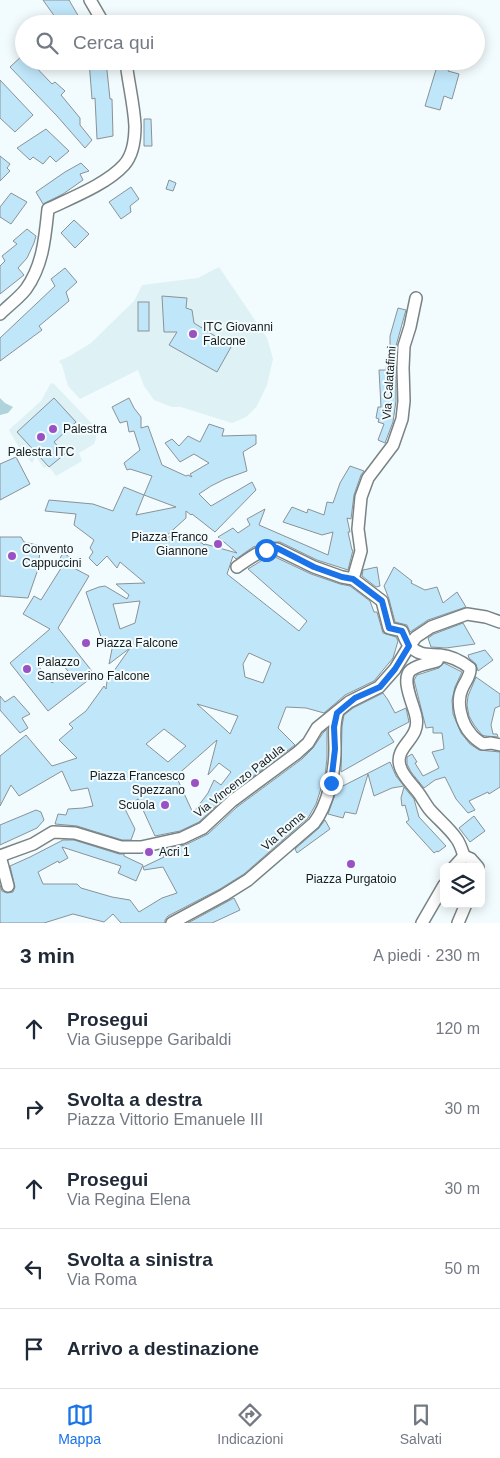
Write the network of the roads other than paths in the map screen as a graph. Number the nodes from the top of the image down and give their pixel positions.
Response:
1 (90, 0) edge
2 (99, 15) edge
3 (127, 70) edge
4 (416, 298) dead end
5 (0, 314) edge
6 (237, 567) dead end
7 (353, 579) junction
8 (500, 622) edge
9 (413, 642) junction
10 (440, 655) junction
11 (338, 711) junction
12 (500, 745) edge
13 (0, 856) edge
14 (471, 860) edge
15 (8, 886) dead end
16 (440, 892) edge
17 (464, 908) edge
18 (172, 923) edge
19 (422, 923) edge
20 (458, 923) edge

1 - 2 street
3 - 5 street
4 - 7 street, Via Calatafimi
6 - 7 street
7 - 9 street
8 - 9 street
9 - 10 street
9 - 11 street, Via Vincenzo Padula
10 - 12 street
10 - 14 street
11 - 13 street, Via Vincenzo Padula
11 - 18 street, Via Roma
13 - 15 street
16 - 19 street
17 - 20 street

